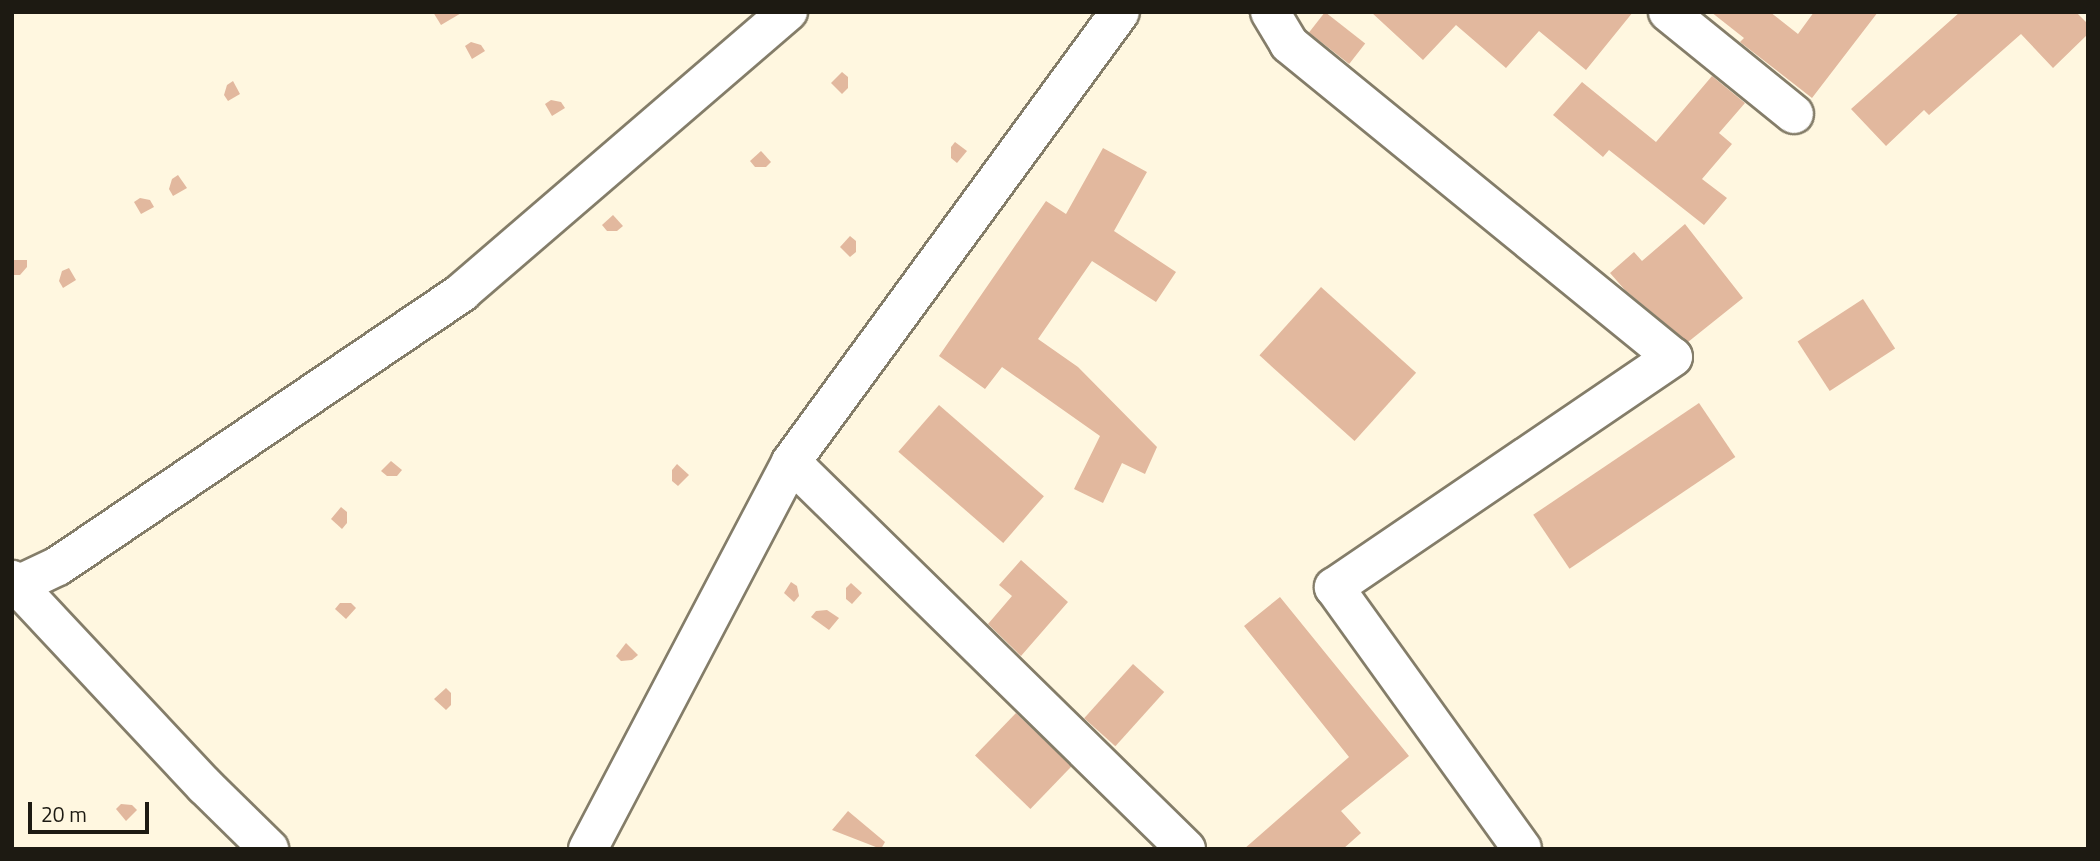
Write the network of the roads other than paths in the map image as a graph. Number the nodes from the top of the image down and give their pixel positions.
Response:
1 (788, 12) edge
2 (1120, 12) edge
3 (1270, 12) edge
4 (1668, 12) edge
5 (1794, 114) dead end
6 (790, 462) junction
7 (12, 580) edge
8 (592, 847) edge
9 (269, 849) edge
10 (1186, 849) edge
11 (1522, 849) edge

1 - 7 street
2 - 6 street
3 - 11 street
4 - 5 street
6 - 8 street
6 - 10 street
7 - 9 street

